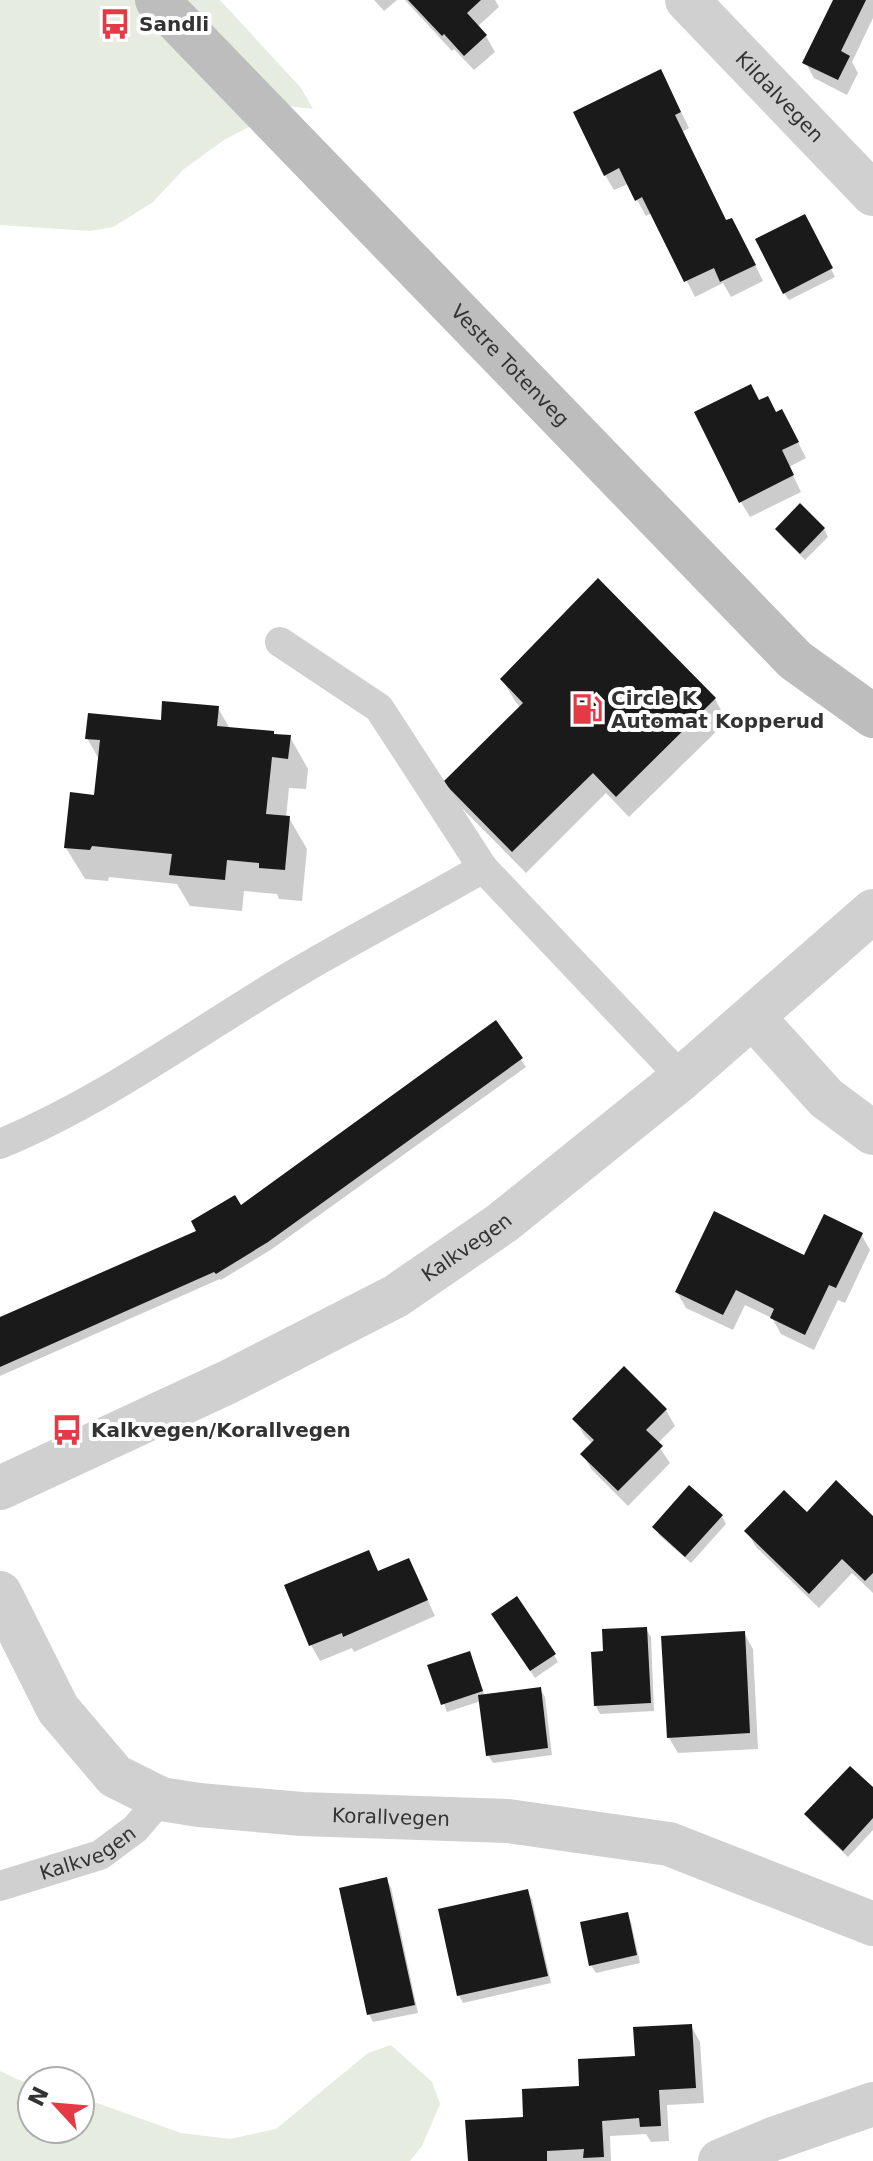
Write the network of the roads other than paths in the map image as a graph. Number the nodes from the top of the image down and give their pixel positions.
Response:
1 (157, 0) edge
2 (687, 0) edge
3 (873, 194) edge
4 (280, 642) dead end
5 (873, 716) edge
6 (483, 868) junction
7 (873, 911) edge
8 (753, 1017) junction
9 (682, 1078) junction
10 (873, 1133) edge
11 (0, 1144) edge
12 (0, 1488) edge
13 (0, 1593) edge
14 (161, 1799) junction
15 (0, 1886) edge
16 (873, 1924) edge
17 (873, 2104) edge
18 (720, 2161) edge

1 - 5 main road, Vestre Totenveg
2 - 3 street, Kildalvegen
4 - 6 lane
6 - 9 lane
6 - 11 lane
7 - 8 street, Kalkvegen
8 - 9 street, Kalkvegen
8 - 10 street
9 - 12 street, Kalkvegen
13 - 14 street, Korallvegen
14 - 15 lane, Kalkvegen
14 - 16 street, Korallvegen
17 - 18 street

